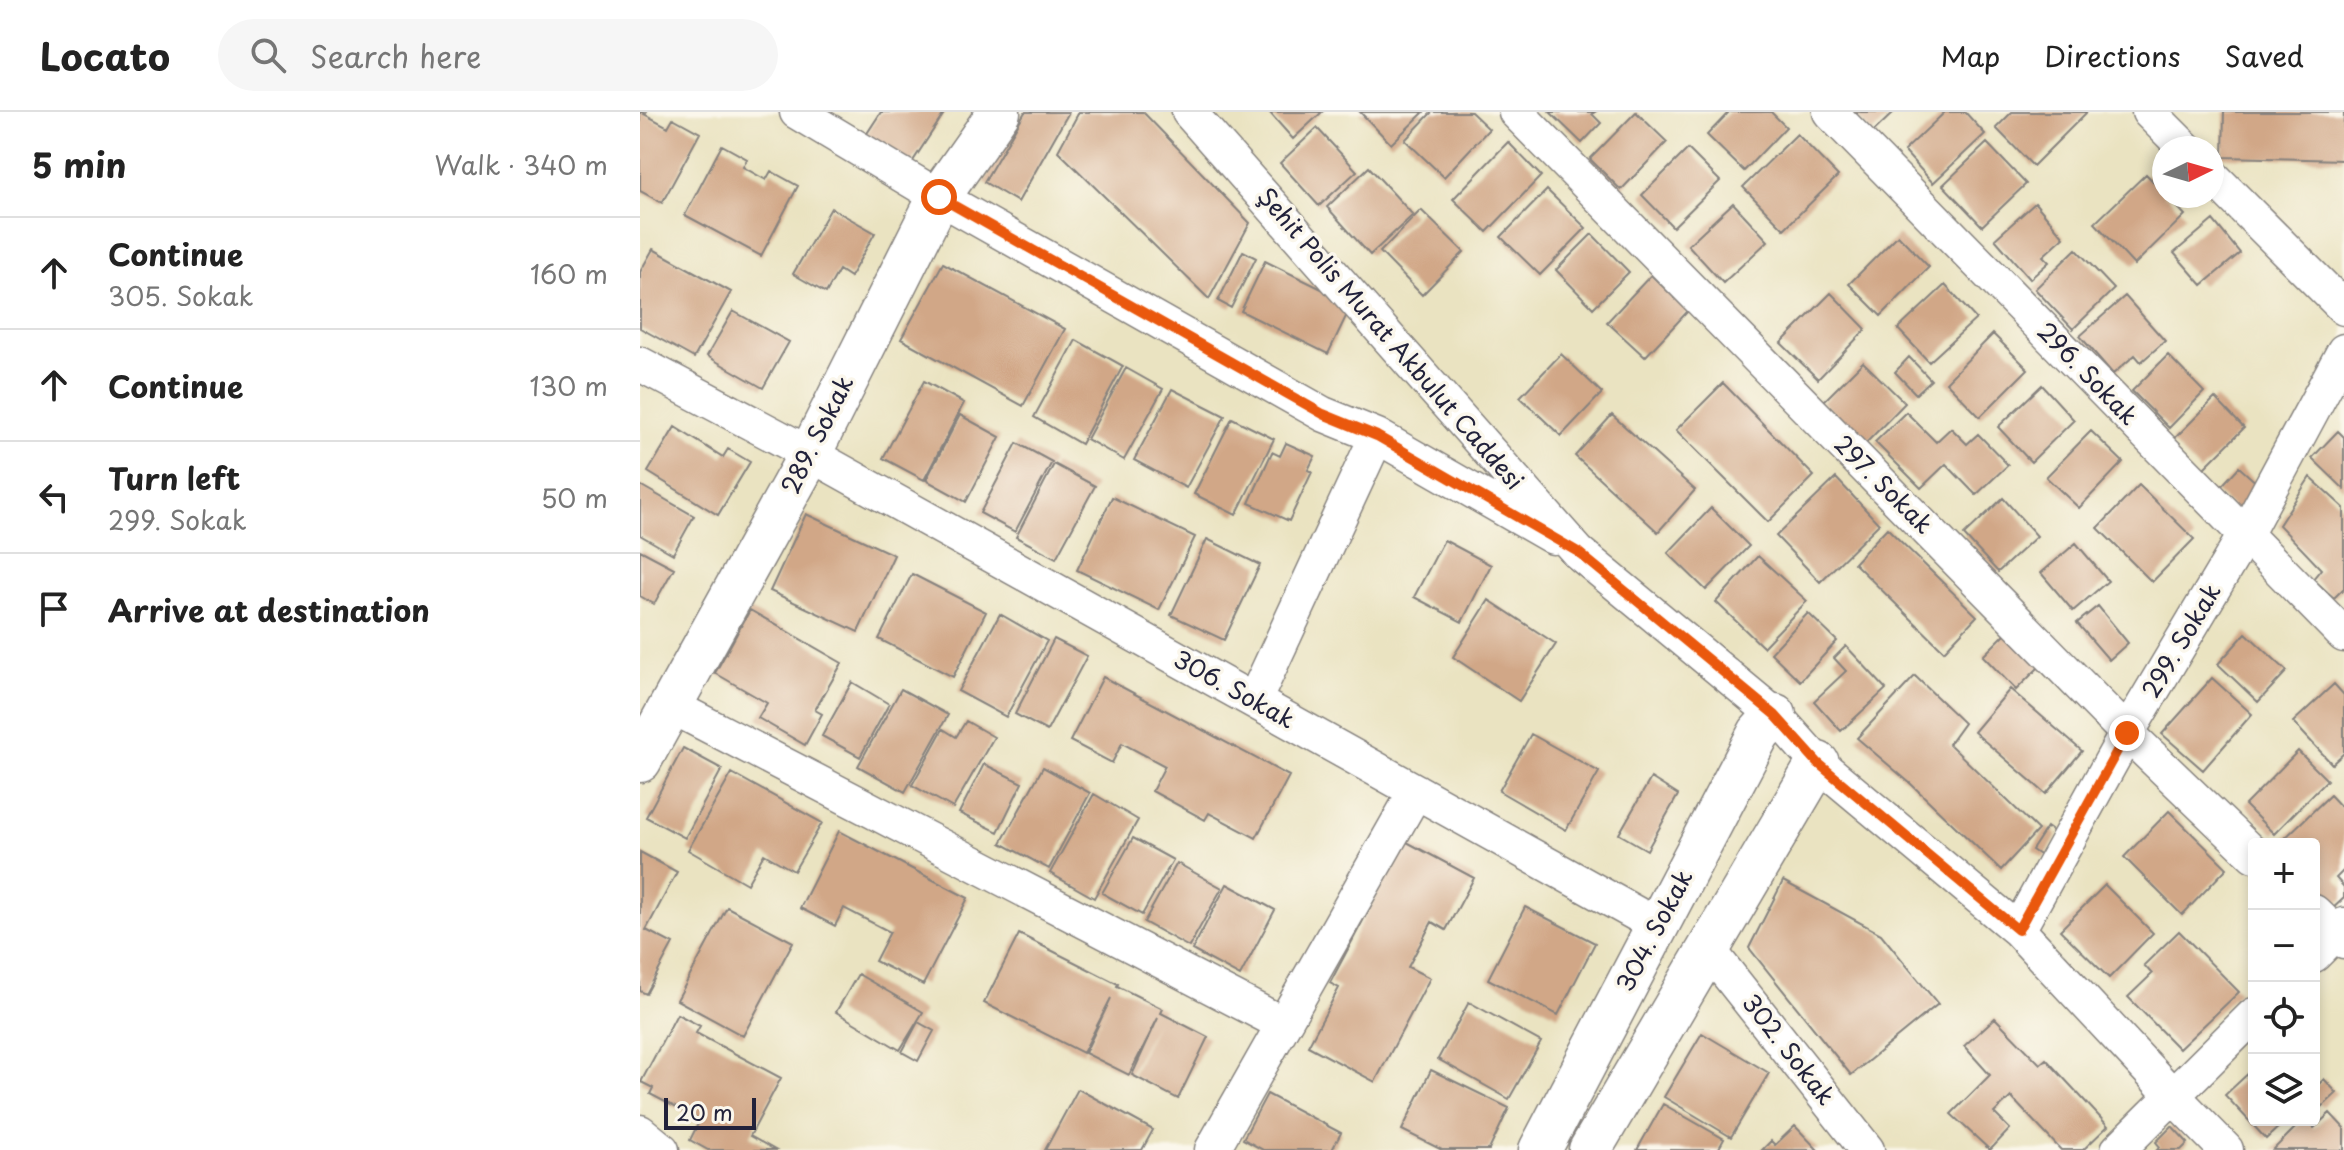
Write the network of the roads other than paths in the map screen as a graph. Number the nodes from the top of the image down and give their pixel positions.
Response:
1 (797, 112) edge
2 (999, 112) edge
3 (1189, 112) edge
4 (1516, 112) edge
5 (1830, 112) edge
6 (2149, 112) edge
7 (2173, 136) edge
8 (2224, 188) edge
9 (939, 197) junction
10 (2344, 308) edge
11 (2344, 351) edge
12 (640, 364) edge
13 (1377, 436) junction
14 (810, 454) junction
15 (2245, 535) junction
16 (1578, 552) junction
17 (2344, 635) edge
18 (1254, 701) junction
19 (671, 706) junction
20 (1775, 715) junction
21 (2127, 733) junction
22 (640, 761) edge
23 (1818, 763) junction
24 (1416, 791) junction
25 (2248, 849) edge
26 (1658, 926) junction
27 (2018, 930) junction
28 (1708, 949) junction
29 (2248, 1021) edge
30 (1283, 1024) junction
31 (2173, 1096) junction
32 (640, 1132) edge
33 (662, 1150) edge
34 (1212, 1150) edge
35 (1540, 1150) edge
36 (1590, 1150) edge
37 (1867, 1150) edge
38 (2118, 1150) edge
39 (2226, 1150) edge

1 - 9 street
2 - 9 street, 289. Sokak
3 - 16 street, Şehit Polis Murat Akbulut Caddesi
4 - 21 street, 297. Sokak
5 - 15 street, 296. Sokak
6 - 7 street
8 - 10 street
9 - 13 street
9 - 14 street, 289. Sokak
11 - 15 street, 299. Sokak
12 - 14 street, 306. Sokak
13 - 16 street
13 - 18 street
14 - 18 street, 306. Sokak
14 - 19 street, 289. Sokak
15 - 17 street, 296. Sokak
15 - 21 street, 299. Sokak
16 - 20 street, Şehit Polis Murat Akbulut Caddesi
18 - 24 street, 306. Sokak
19 - 22 street, 289. Sokak
19 - 30 street
20 - 23 street, Şehit Polis Murat Akbulut Caddesi
20 - 26 street, 304. Sokak
21 - 25 street, 297. Sokak
21 - 27 street, 299. Sokak
23 - 27 street, Şehit Polis Murat Akbulut Caddesi
23 - 28 street
24 - 26 street, 306. Sokak
24 - 30 street
26 - 28 street
26 - 35 street, 304. Sokak
27 - 31 street, Şehit Polis Murat Akbulut Caddesi
28 - 36 street
28 - 37 street, 302. Sokak
29 - 31 street
30 - 34 street
31 - 38 street
31 - 39 street, Şehit Polis Murat Akbulut Caddesi
32 - 33 street

